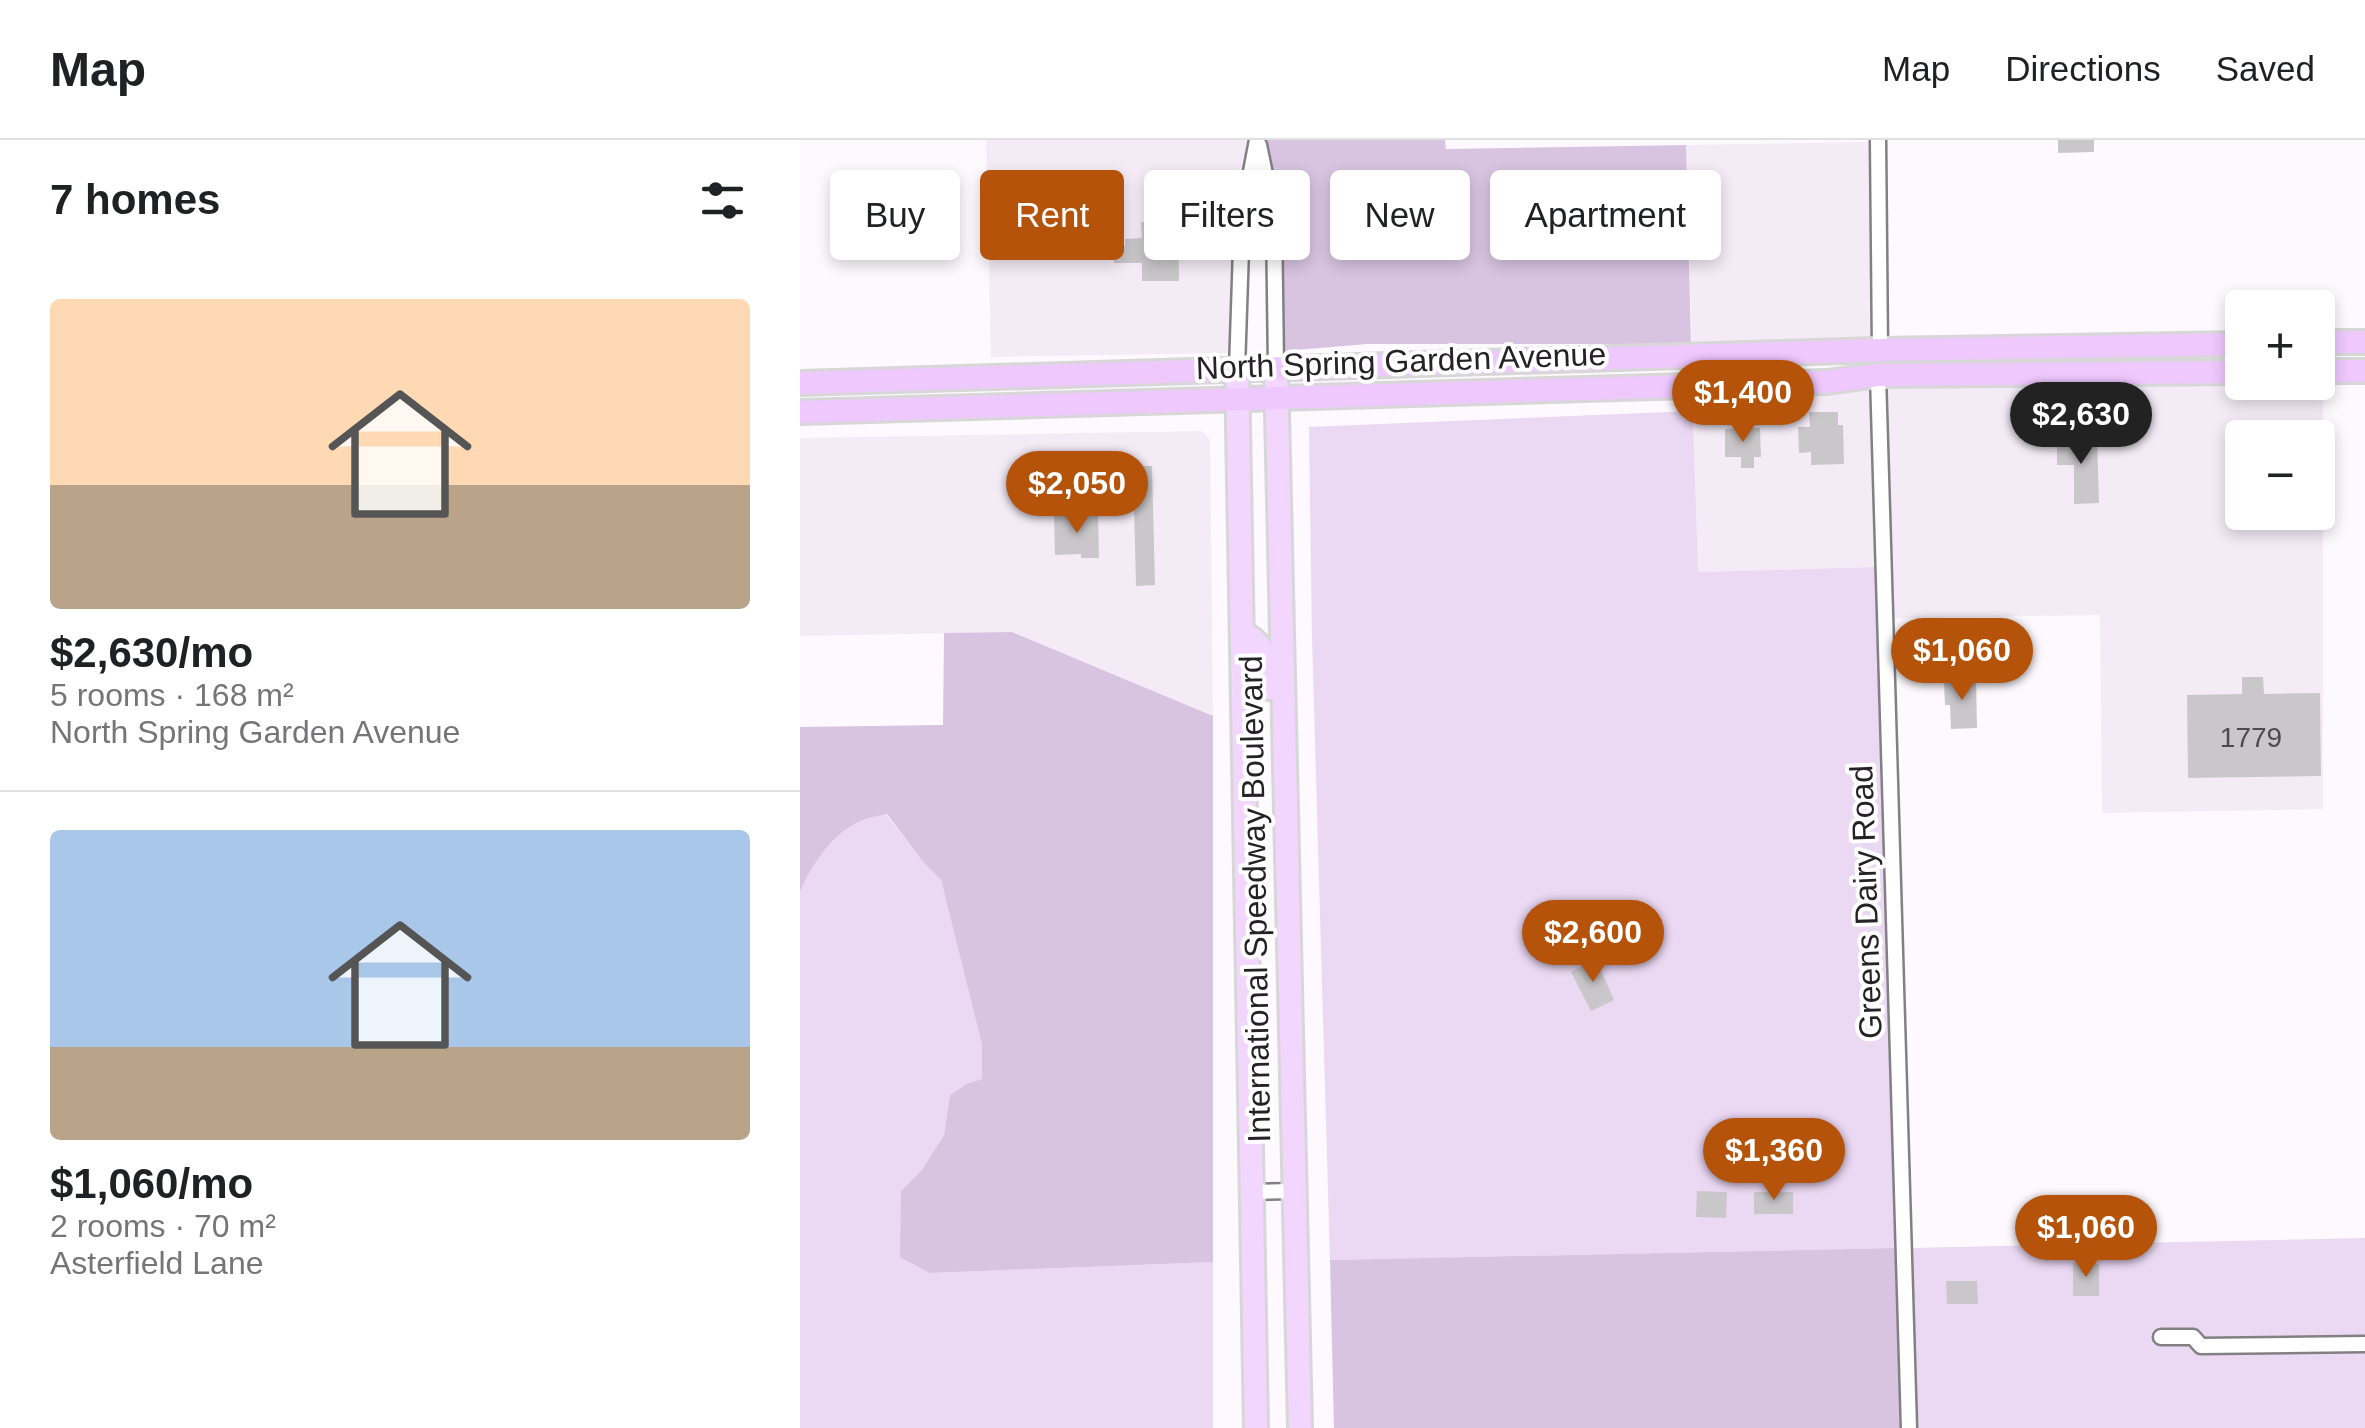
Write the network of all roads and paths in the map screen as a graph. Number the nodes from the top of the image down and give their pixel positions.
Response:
1 (1258, 140) edge
2 (1878, 140) edge
3 (2335, 342) edge
4 (2365, 342) edge
5 (2225, 344) edge
6 (1938, 348) junction
7 (1880, 350) junction
8 (1276, 368) junction
9 (1237, 369) junction
10 (2365, 370) edge
11 (2335, 371) edge
12 (2225, 372) edge
13 (1878, 375) junction
14 (844, 381) junction
15 (1827, 382) junction
16 (800, 383) edge
17 (1276, 397) junction
18 (1238, 398) junction
19 (800, 411) edge
20 (1242, 633) junction
21 (1286, 850) junction
22 (1294, 1191) junction
23 (1252, 1192) junction
24 (2161, 1337) dead end
25 (2365, 1344) edge
26 (1256, 1428) edge
27 (1300, 1428) edge
28 (1909, 1428) edge

1 - 8 street
1 - 9 street
2 - 7 street
3 - 4 highway
5 - 6 highway, North Spring Garden Avenue
6 - 7 highway, North Spring Garden Avenue
6 - 13 highway
7 - 8 highway, North Spring Garden Avenue
7 - 15 highway
8 - 9 highway, North Spring Garden Avenue
8 - 17 main road, International Speedway Boulevard
9 - 14 highway, North Spring Garden Avenue
9 - 18 main road, International Speedway Boulevard
10 - 11 highway
12 - 13 highway, North Spring Garden Avenue
13 - 15 highway, North Spring Garden Avenue
13 - 28 street, Greens Dairy Road
14 - 16 highway, North Spring Garden Avenue
14 - 19 highway
15 - 17 highway, North Spring Garden Avenue
17 - 18 highway, North Spring Garden Avenue
17 - 21 main road, International Speedway Boulevard
18 - 19 highway, North Spring Garden Avenue
18 - 20 main road, International Speedway Boulevard
20 - 21 main road
20 - 23 main road, International Speedway Boulevard
21 - 22 main road, International Speedway Boulevard
22 - 23 street
22 - 27 main road, International Speedway Boulevard
23 - 26 main road, International Speedway Boulevard
24 - 25 street

